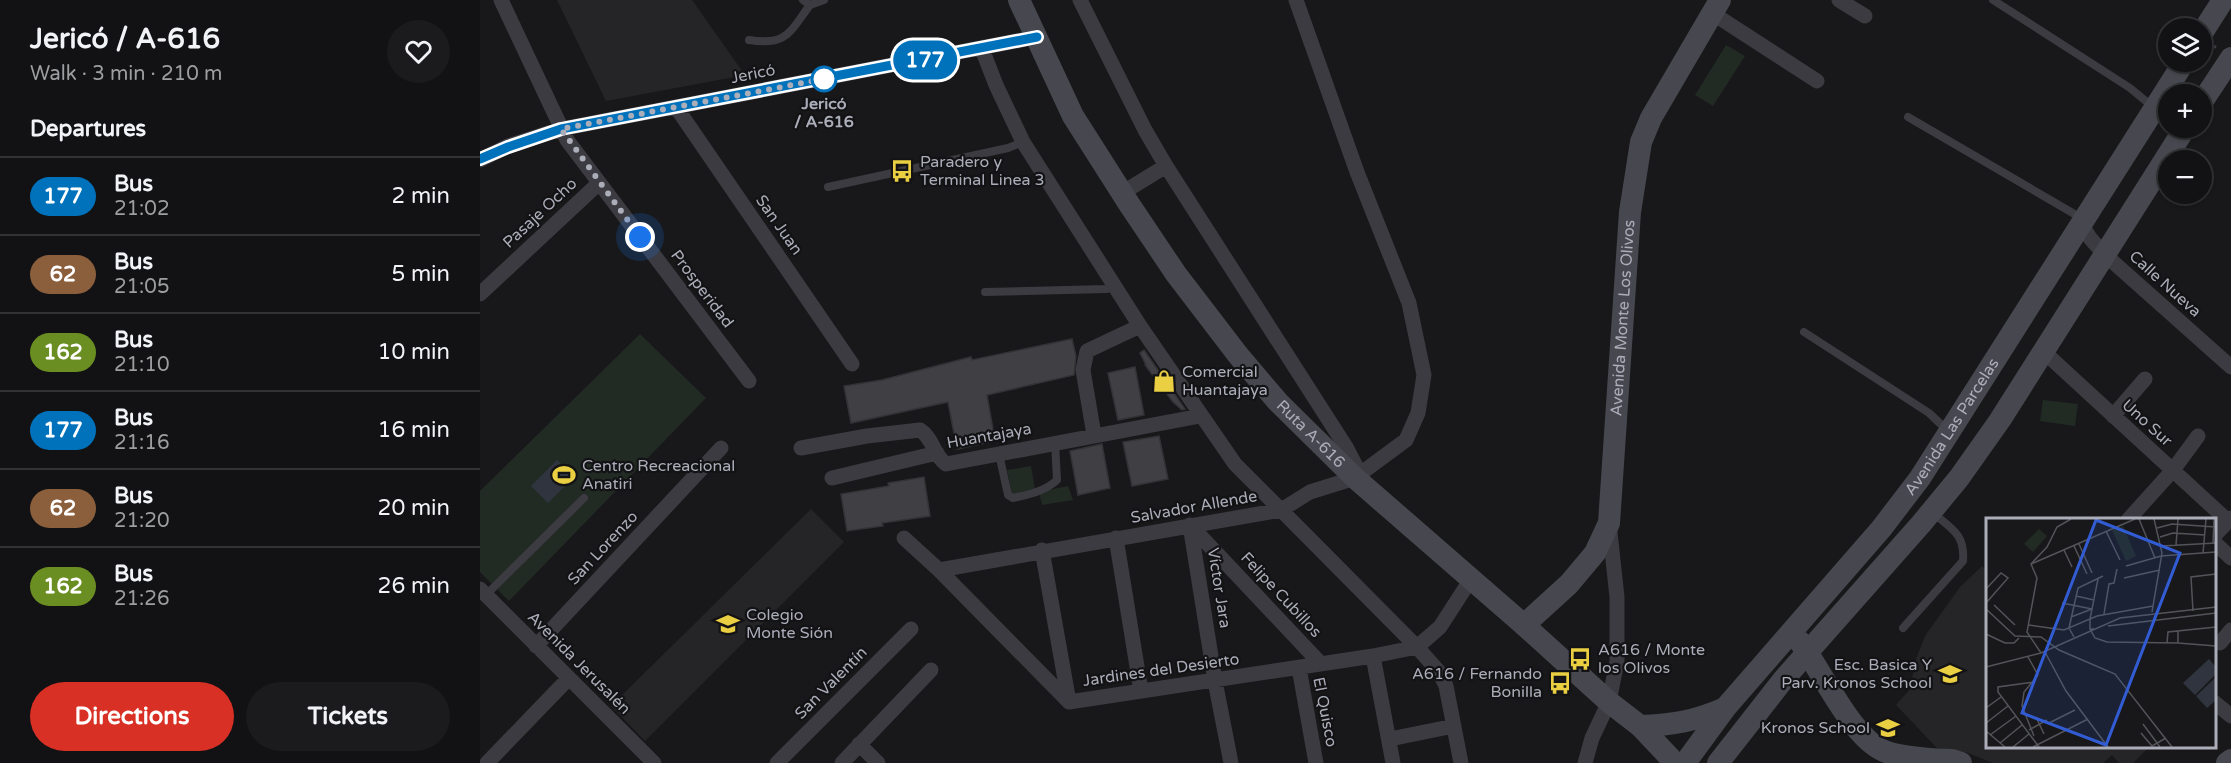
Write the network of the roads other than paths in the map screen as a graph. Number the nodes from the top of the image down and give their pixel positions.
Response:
1 (501, 0) edge
2 (824, 0) edge
3 (1019, 0) edge
4 (1080, 0) edge
5 (1296, 0) edge
6 (1839, 0) edge
7 (1993, 0) edge
8 (2223, 0) edge
9 (806, 3) edge
10 (1716, 7) edge
11 (1865, 16) dead end
12 (1037, 37) junction
13 (749, 40) dead end
14 (2218, 44) edge
15 (982, 49) junction
16 (2186, 72) edge
17 (1817, 81) dead end
18 (2207, 84) edge
19 (676, 107) junction
20 (2154, 108) junction
21 (1908, 117) dead end
22 (561, 129) junction
23 (2179, 138) edge
24 (1023, 142) junction
25 (481, 158) edge
26 (1166, 166) junction
27 (599, 183) junction
28 (828, 187) dead end
29 (1122, 193) junction
30 (2082, 221) junction
31 (2104, 254) junction
32 (1115, 287) junction
33 (985, 292) dead end
34 (480, 294) edge
35 (1140, 326) junction
36 (1804, 332) dead end
37 (2043, 351) junction
38 (852, 364) dead end
39 (2231, 367) edge
40 (2145, 379) dead end
41 (749, 381) dead end
42 (1200, 416) junction
43 (2113, 416) junction
44 (1949, 432) junction
45 (1094, 435) junction
46 (2198, 436) dead end
47 (1055, 443) junction
48 (721, 448) dead end
49 (801, 448) dead end
50 (937, 453) junction
51 (999, 454) junction
52 (2173, 470) junction
53 (1358, 476) junction
54 (831, 478) dead end
55 (584, 498) dead end
56 (1281, 510) junction
57 (1932, 512) junction
58 (2130, 518) edge
59 (2230, 519) edge
60 (1609, 523) junction
61 (1190, 525) junction
62 (2216, 534) edge
63 (904, 538) dead end
64 (1116, 538) junction
65 (2216, 544) edge
66 (1042, 550) junction
67 (2231, 558) edge
68 (939, 570) junction
69 (1471, 579) junction
70 (483, 592) edge
71 (1524, 625) junction
72 (1903, 628) dead end
73 (911, 629) dead end
74 (2231, 630) edge
75 (1791, 631) junction
76 (2220, 643) dead end
77 (536, 646) junction
78 (1417, 647) junction
79 (1807, 652) junction
80 (1373, 656) junction
81 (1321, 664) junction
82 (1299, 668) junction
83 (930, 670) dead end
84 (569, 678) junction
85 (1215, 681) junction
86 (1141, 692) junction
87 (1069, 702) junction
88 (1609, 702) junction
89 (2216, 704) edge
90 (1726, 707) junction
91 (2231, 716) edge
92 (1454, 726) junction
93 (1640, 726) junction
94 (1390, 739) junction
95 (859, 744) junction
96 (1879, 757) edge
97 (2231, 760) edge
98 (1956, 762) edge
99 (487, 763) edge
100 (654, 763) edge
101 (777, 763) edge
102 (842, 763) edge
103 (878, 763) edge
104 (1231, 763) edge
105 (1316, 763) edge
106 (1393, 763) edge
107 (1461, 763) edge
108 (1585, 763) edge
109 (1675, 763) edge
110 (1684, 763) edge
111 (1718, 763) edge
112 (2227, 763) edge

1 - 22 street, Prosperidad
2 - 9 lane
3 - 12 main road, Ruta A-616
4 - 26 street
5 - 53 street
6 - 11 street
7 - 20 lane
8 - 14 main road
9 - 13 lane
10 - 17 street
10 - 60 main road, Avenida Monte Los Olivos
12 - 15 street, Jericó
12 - 29 main road, Ruta A-616
14 - 18 main road
15 - 19 street, Jericó
15 - 24 street
16 - 20 main road, Avenida Las Parcelas
19 - 22 street, Jericó
19 - 38 street, San Juan
20 - 30 main road, Avenida Las Parcelas
21 - 30 lane
22 - 25 street, Jericó
22 - 27 street, Prosperidad
23 - 31 main road, Avenida Las Parcelas
24 - 28 lane
24 - 32 street
26 - 29 street
26 - 53 street
27 - 34 street, Pasaje Ocho
27 - 41 street, Prosperidad
29 - 53 main road, Ruta A-616
30 - 31 street, Calle Nueva
30 - 44 main road, Avenida Las Parcelas
31 - 37 main road, Avenida Las Parcelas
31 - 39 street, Calle Nueva
32 - 33 lane
32 - 35 street
35 - 42 street
35 - 45 street
36 - 44 lane
37 - 43 street, Uno Sur
37 - 57 main road, Avenida Las Parcelas
40 - 43 street
42 - 45 street, Huantajaya
42 - 56 street
43 - 52 street, Uno Sur
44 - 75 main road, Avenida Las Parcelas
45 - 47 street, Huantajaya
46 - 52 street
47 - 51 street, Huantajaya
47 - 51 lane
48 - 77 street, San Lorenzo
49 - 50 street, Huantajaya
50 - 51 street, Huantajaya
50 - 54 street
52 - 58 street
52 - 59 street, Uno Sur
53 - 56 street
53 - 69 main road, Ruta A-616
55 - 70 lane
56 - 61 street, Salvador Allende
56 - 78 street, Salvador Allende
57 - 72 lane
57 - 79 main road, Avenida Las Parcelas
59 - 62 street
60 - 71 main road, Avenida Monte Los Olivos
60 - 88 street
61 - 64 street, Salvador Allende
61 - 81 street, Felipe Cubillos
61 - 85 street, Víctor Jara
63 - 68 street, Jardines del Desierto
64 - 66 street, Salvador Allende
64 - 86 street
65 - 67 street
66 - 68 street, Salvador Allende
66 - 87 street
68 - 87 street, Jardines del Desierto
69 - 71 main road, Ruta A-616
69 - 78 street
70 - 77 street, Avenida Jerusalén
71 - 88 main road, Ruta A-616
73 - 101 street, San Valentín
74 - 76 street
75 - 79 main road
75 - 90 main road, Avenida Las Parcelas
77 - 84 street, Avenida Jerusalén
78 - 80 street, Jardines del Desierto
78 - 92 street, Salvador Allende
79 - 96 main road
79 - 111 main road, Avenida Las Parcelas
80 - 81 street, Jardines del Desierto
80 - 94 street
81 - 82 street, Jardines del Desierto
82 - 85 street, Jardines del Desierto
82 - 105 street, El Quisco
83 - 95 street
84 - 99 street
84 - 100 street, Avenida Jerusalén
85 - 86 street, Jardines del Desierto
85 - 104 street, Víctor Jara
86 - 87 street, Jardines del Desierto
88 - 93 main road, Ruta A-616
88 - 108 street
89 - 91 street
90 - 93 main road
90 - 110 main road, Avenida Las Parcelas
92 - 94 street
92 - 107 street, Salvador Allende
93 - 109 main road, Ruta A-616
94 - 106 street
95 - 102 street
95 - 103 street
96 - 98 main road
97 - 112 main road

